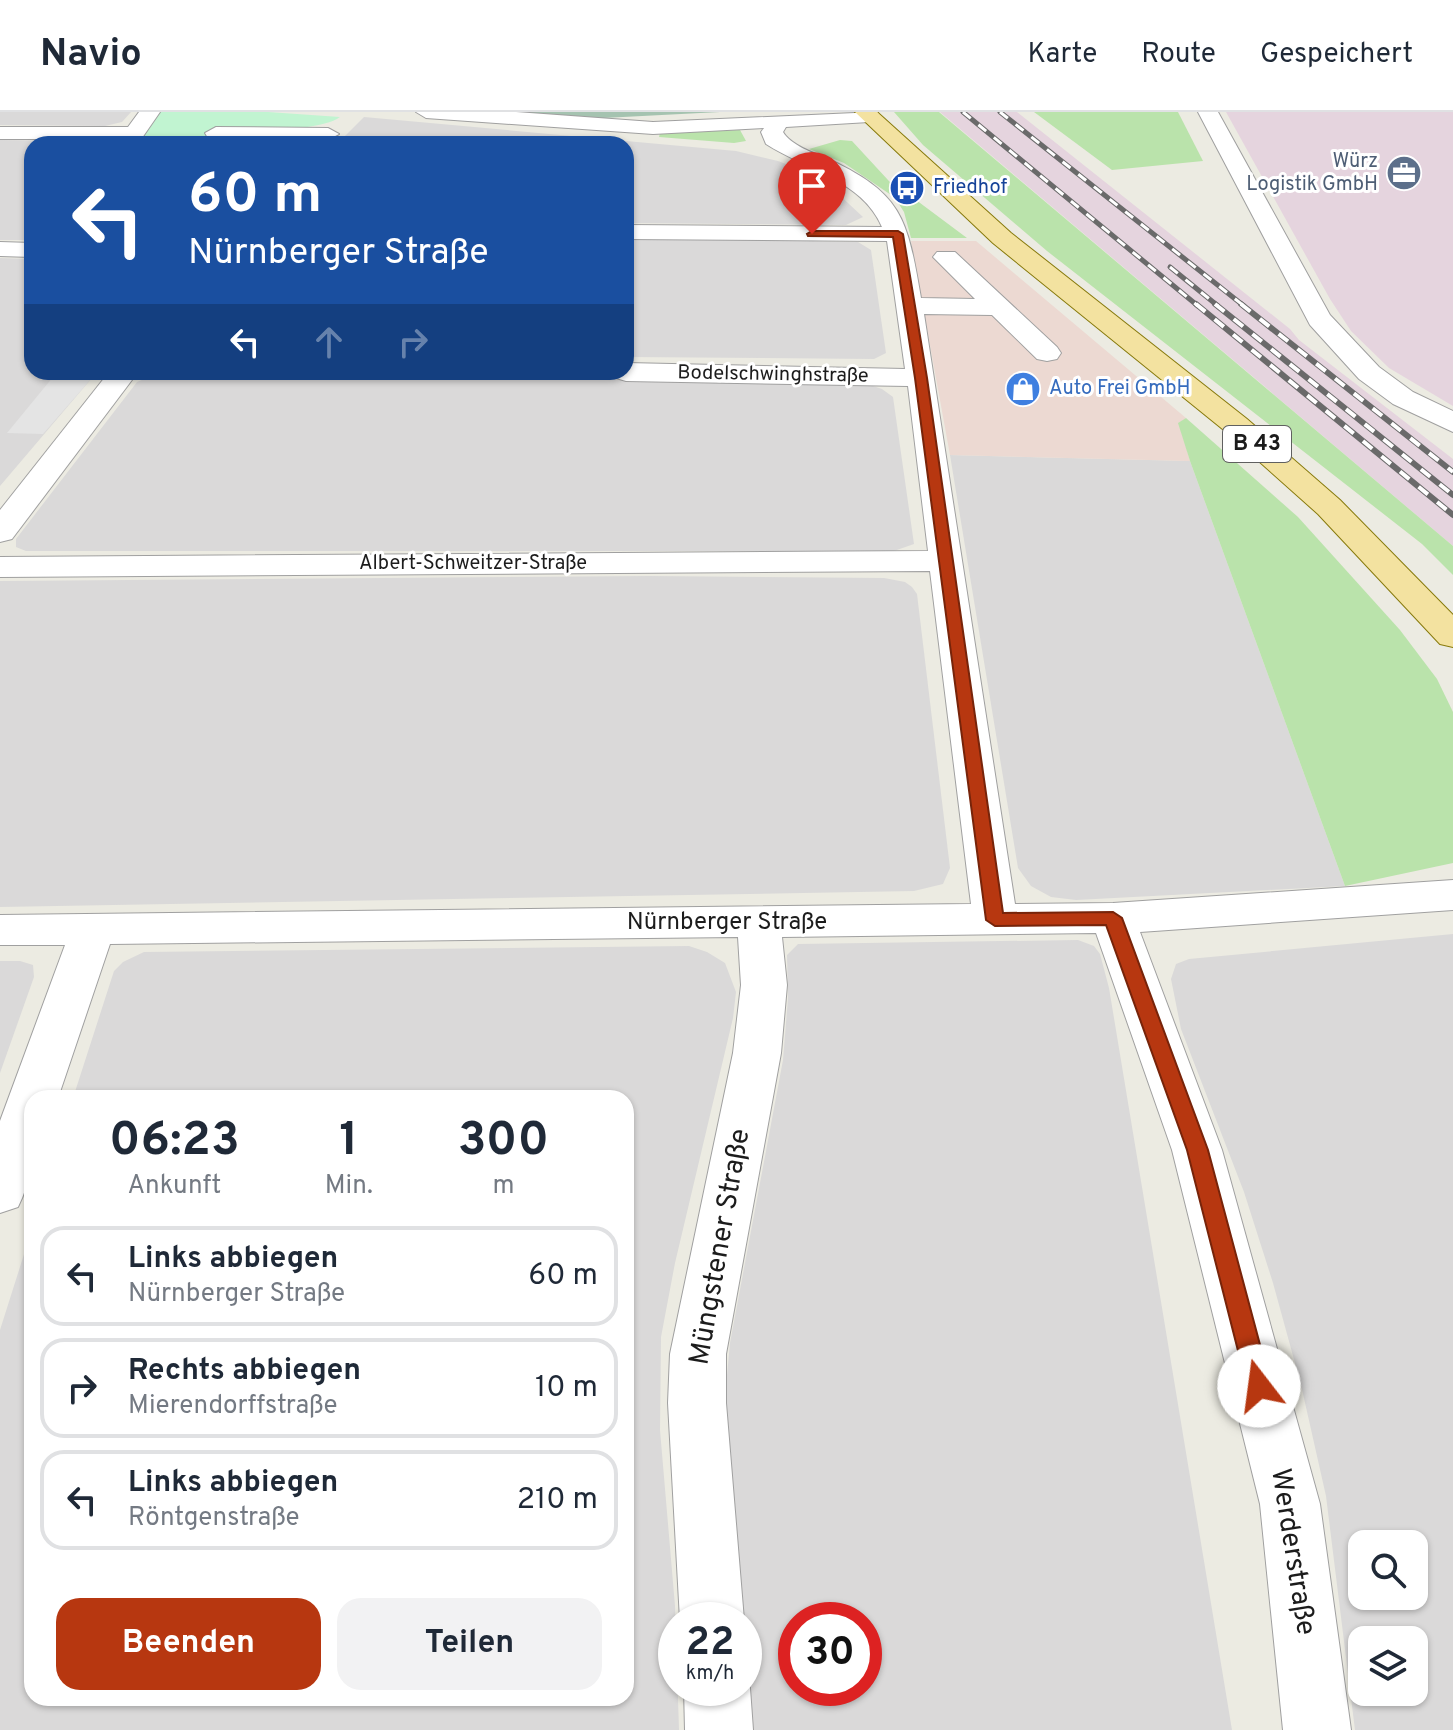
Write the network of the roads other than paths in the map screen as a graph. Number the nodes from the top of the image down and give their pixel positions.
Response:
1 (150, 112) edge
2 (426, 112) edge
3 (1208, 112) edge
4 (867, 114) edge
5 (776, 118) edge
6 (0, 133) edge
7 (216, 133) dead end
8 (328, 134) edge
9 (634, 232) edge
10 (898, 234) junction
11 (0, 249) edge
12 (24, 250) edge
13 (946, 257) dead end
14 (909, 306) junction
15 (998, 307) junction
16 (1047, 353) dead end
17 (634, 372) edge
18 (921, 378) junction
19 (118, 380) edge
20 (1453, 423) edge
21 (0, 532) edge
22 (945, 561) junction
23 (0, 567) edge
24 (1453, 635) edge
25 (1453, 895) edge
26 (1113, 918) junction
27 (995, 920) junction
28 (759, 923) junction
29 (93, 929) junction
30 (0, 930) edge
31 (35, 1090) edge
32 (24, 1122) edge
33 (0, 1192) edge
34 (711, 1602) edge
35 (718, 1706) edge
36 (719, 1730) edge
37 (1317, 1730) edge

1 - 6 street
2 - 5 street
3 - 20 street
4 - 5 street
4 - 24 main road, B 43
5 - 10 street
7 - 8 street
9 - 10 street
10 - 14 street
11 - 12 street
13 - 15 street
14 - 15 street
14 - 18 street
15 - 16 street
17 - 18 street, Bodelschwinghstraße
18 - 22 street
19 - 21 street
22 - 23 street, Albert-Schweitzer-Straße
22 - 27 street
25 - 26 street, Nürnberger Straße
26 - 27 street, Nürnberger Straße
26 - 37 street, Werderstraße
27 - 28 street, Nürnberger Straße
28 - 29 street, Nürnberger Straße
28 - 34 street, Müngstener Straße
29 - 30 street, Nürnberger Straße
29 - 31 street
32 - 33 street
35 - 36 street

